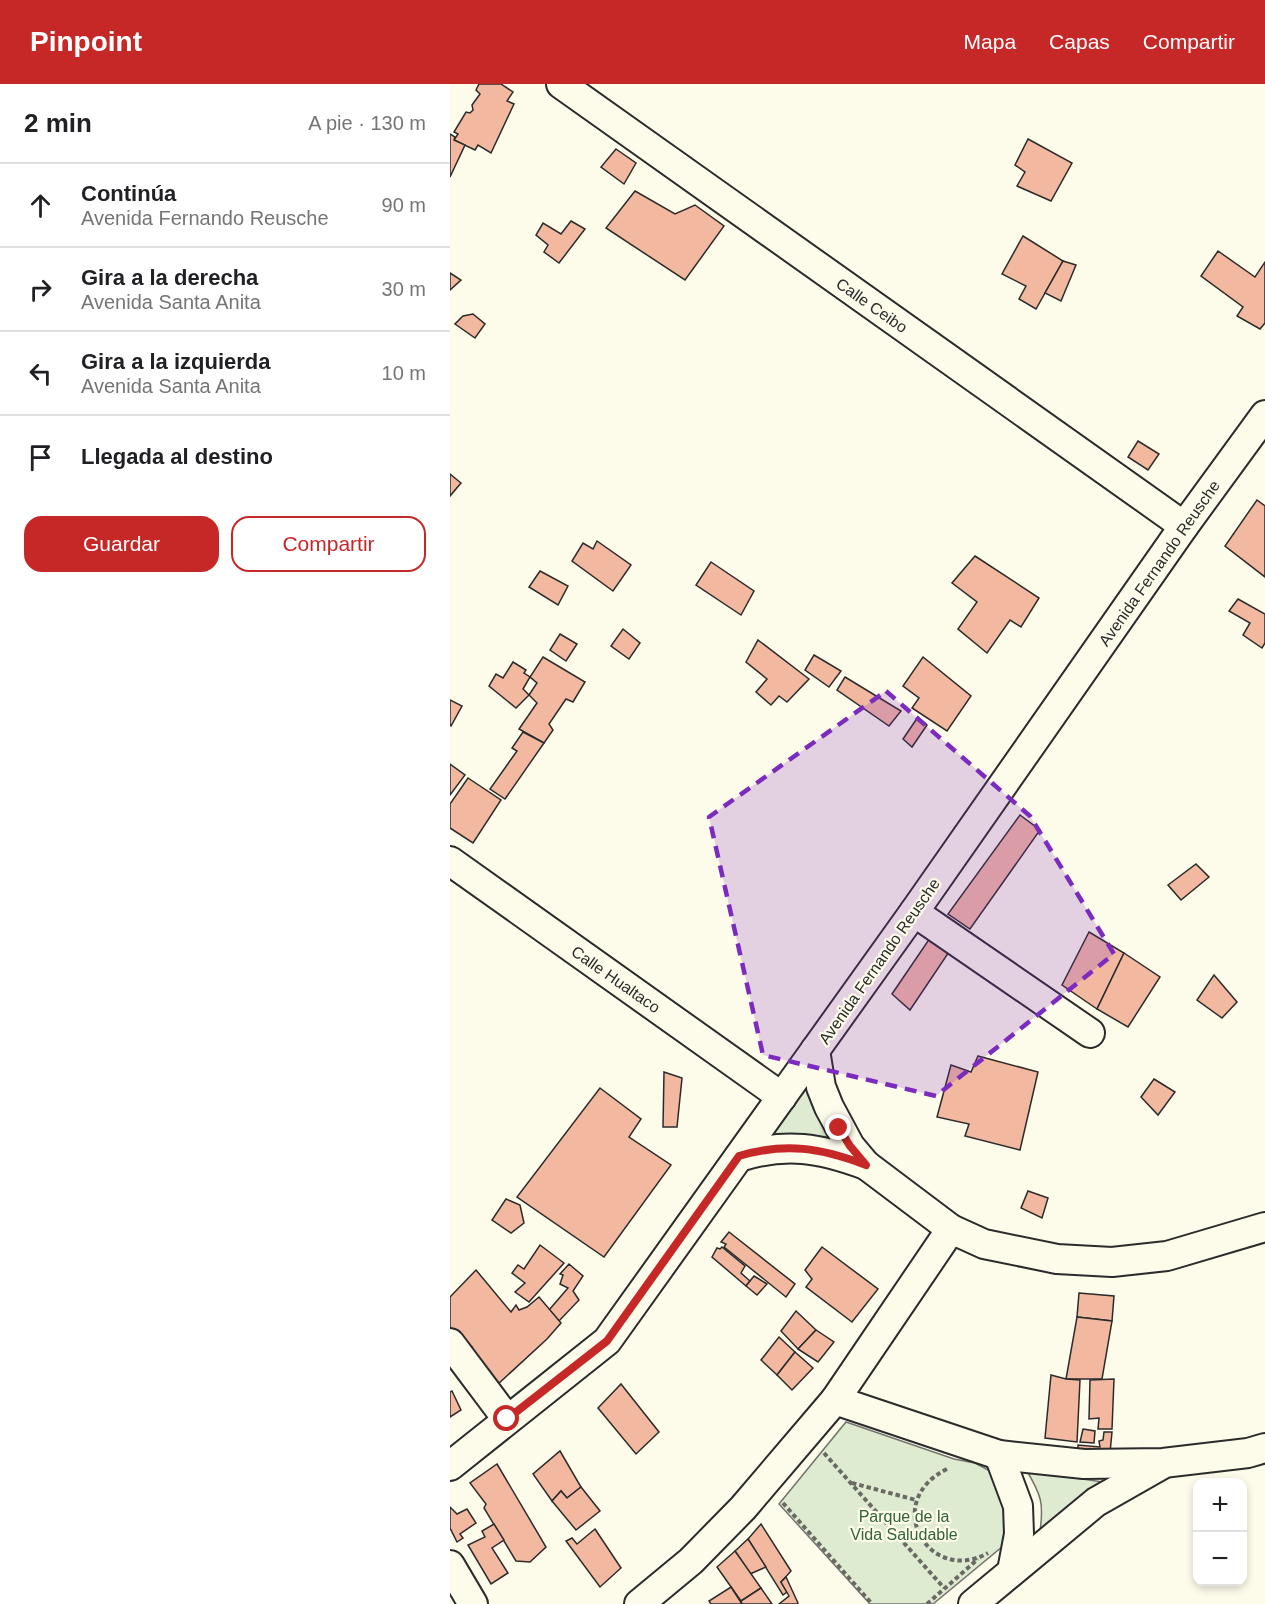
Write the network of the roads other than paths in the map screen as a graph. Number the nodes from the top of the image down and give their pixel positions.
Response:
1 (561, 84) edge
2 (1265, 415) edge
3 (1184, 526) junction
4 (450, 861) edge
5 (914, 912) junction
6 (1090, 1033) dead end
7 (815, 1050) junction
8 (782, 1097) junction
9 (739, 1156) junction
10 (866, 1165) junction
11 (1265, 1227) edge
12 (951, 1229) junction
13 (450, 1343) edge
14 (835, 1400) junction
15 (507, 1419) junction
16 (1265, 1448) edge
17 (999, 1455) junction
18 (1163, 1464) junction
19 (450, 1466) edge
20 (450, 1565) edge
21 (1012, 1571) junction
22 (472, 1604) edge
23 (639, 1604) edge
24 (973, 1604) edge

1 - 3 street, Calle Ceibo
2 - 3 street, Avenida Fernando Reusche
3 - 5 street, Avenida Fernando Reusche
4 - 8 street, Calle Hualtaco
5 - 6 street
5 - 7 street, Avenida Fernando Reusche
7 - 8 street, Avenida Fernando Reusche
7 - 10 street
8 - 9 street, Avenida Fernando Reusche
9 - 10 street
9 - 15 street, Avenida Fernando Reusche
10 - 12 street
11 - 12 street
12 - 14 street
13 - 15 street
14 - 17 street
14 - 23 street
15 - 19 street, Avenida Fernando Reusche
16 - 18 street
17 - 18 street
17 - 21 street
18 - 21 street
20 - 22 street
21 - 24 street

